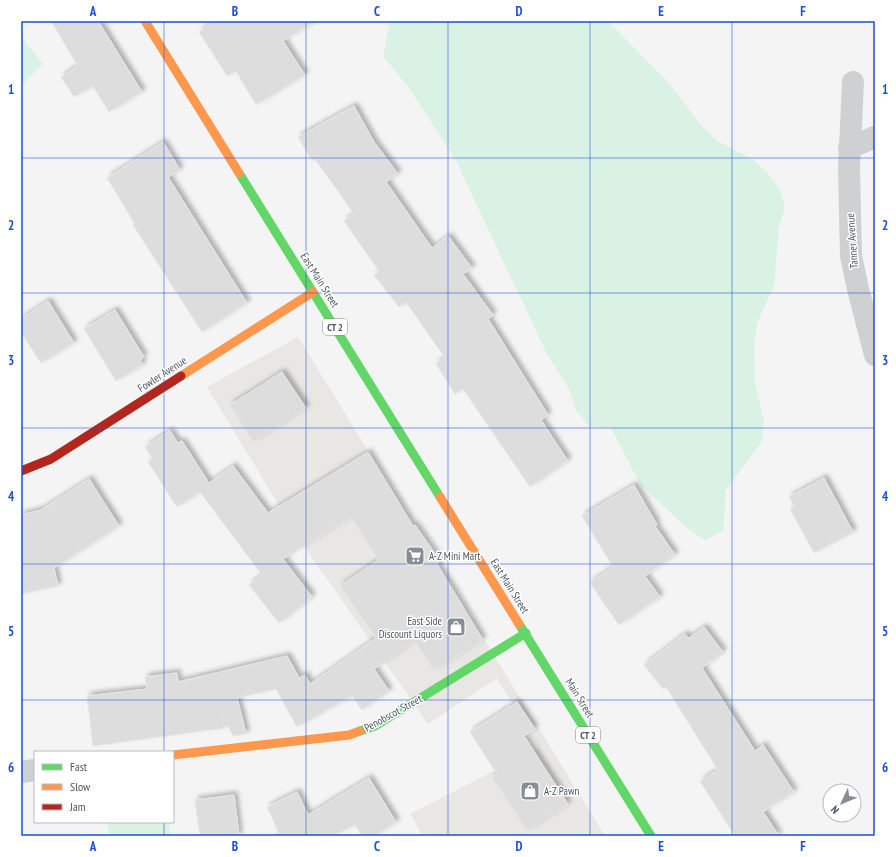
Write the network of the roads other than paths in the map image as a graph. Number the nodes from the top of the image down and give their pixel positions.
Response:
1 (145, 21) edge
2 (853, 82) dead end
3 (875, 137) edge
4 (849, 148) junction
5 (313, 292) junction
6 (875, 355) edge
7 (21, 471) edge
8 (526, 633) junction
9 (174, 755) edge
10 (34, 770) edge
11 (21, 772) edge
12 (651, 836) edge

1 - 5 main road, East Main Street / CT 2
2 - 4 street, Tanner Avenue
3 - 4 street
4 - 6 street, Tanner Avenue
5 - 7 main road, Fowler Avenue
5 - 8 main road, East Main Street / CT 2
8 - 9 main road, Penobscot Street
8 - 12 main road, Main Street / CT 2
10 - 11 street

